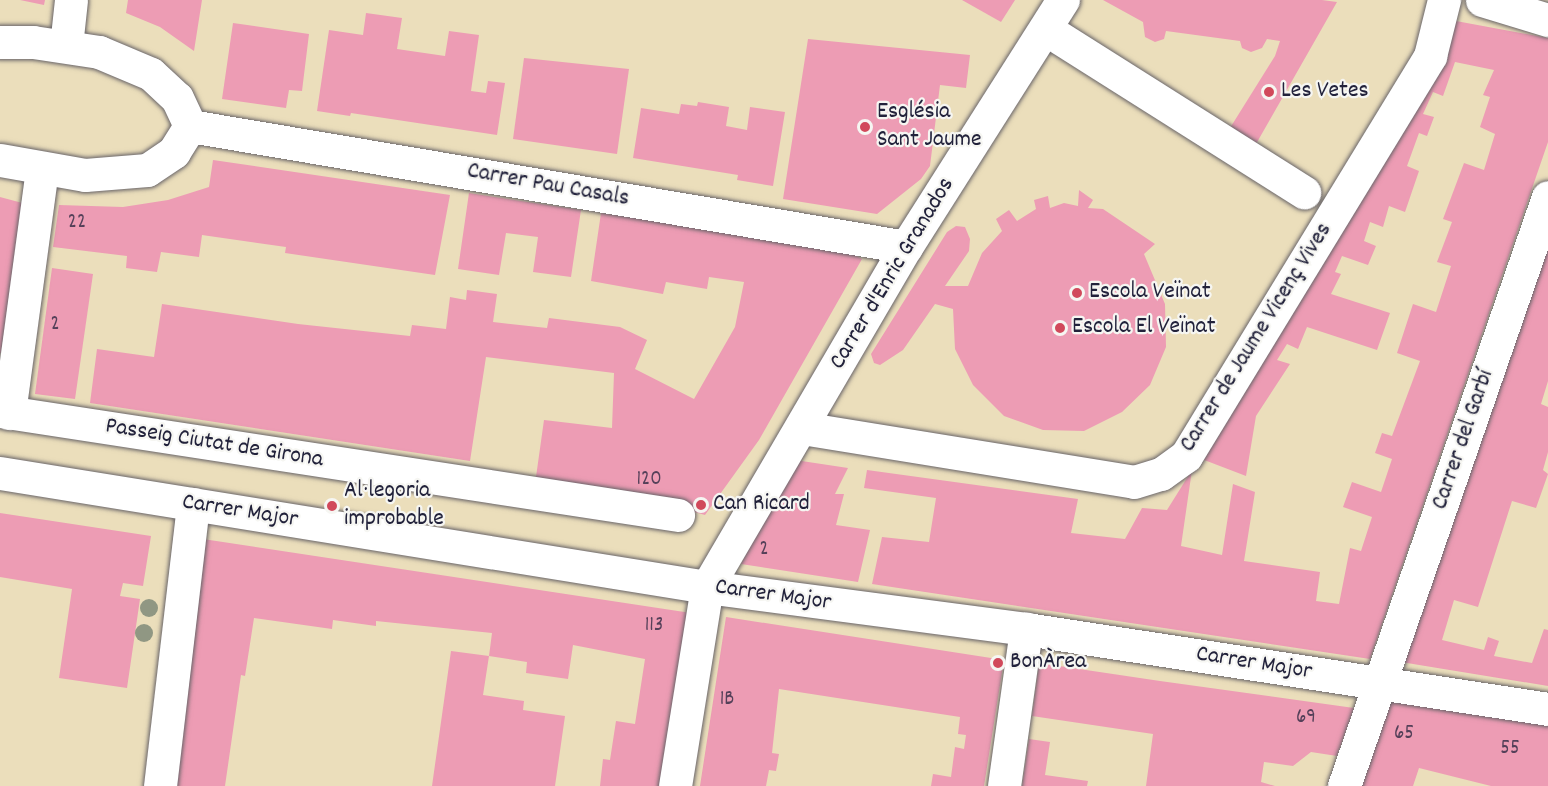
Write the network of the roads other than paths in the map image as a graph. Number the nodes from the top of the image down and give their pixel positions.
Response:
1 (71, 0) edge
2 (1063, 0) edge
3 (1444, 0) edge
4 (1482, 0) edge
5 (1548, 20) edge
6 (1060, 38) dead end
7 (0, 42) edge
8 (66, 46) junction
9 (190, 126) junction
10 (0, 160) edge
11 (42, 170) junction
12 (1304, 192) dead end
13 (1548, 197) edge
14 (906, 247) junction
15 (5, 412) edge
16 (802, 428) junction
17 (0, 473) edge
18 (193, 504) junction
19 (678, 516) dead end
20 (707, 587) junction
21 (1026, 629) junction
22 (1379, 684) junction
23 (1548, 709) edge
24 (160, 786) edge
25 (675, 786) edge
26 (1004, 786) edge
27 (1344, 786) edge

1 - 8 street
2 - 14 street, Carrer d'Enric Granados
3 - 16 street, Carrer de Jaume Vicenç Vives
4 - 5 street
6 - 12 street
7 - 8 street
8 - 9 street
9 - 11 street
9 - 14 street, Carrer Pau Casals
10 - 11 street
11 - 15 street
13 - 22 street, Carrer del Garbí
14 - 16 street, Carrer d'Enric Granados
15 - 19 street, Passeig Ciutat de Girona
16 - 20 street, Carrer d'Enric Granados
17 - 18 street, Carrer Major
18 - 20 street, Carrer Major
18 - 24 street
20 - 21 street, Carrer Major
20 - 25 street
21 - 22 street, Carrer Major
21 - 26 street
22 - 23 street, Carrer Major
22 - 27 street, Carrer del Garbí

